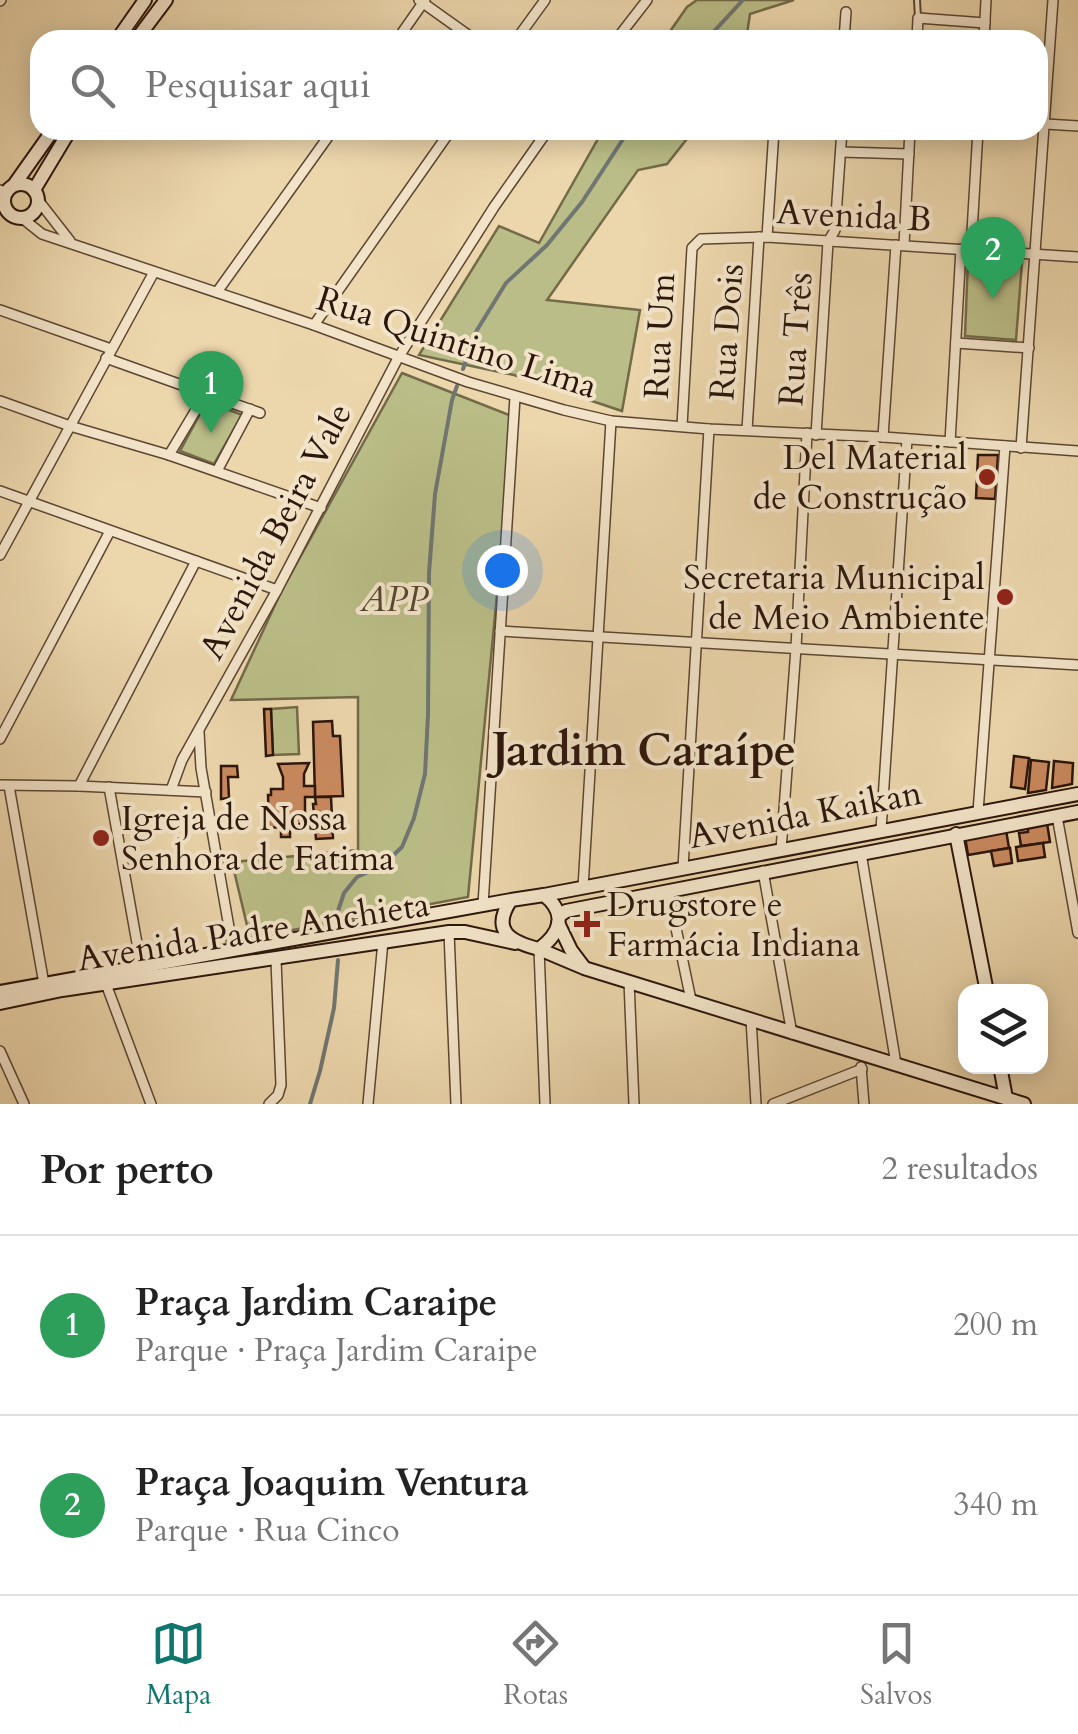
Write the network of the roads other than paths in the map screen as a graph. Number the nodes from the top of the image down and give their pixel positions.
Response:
1 (145, 0) edge
2 (166, 0) edge
3 (545, 0) edge
4 (647, 0) edge
5 (918, 0) edge
6 (986, 0) edge
7 (1053, 0) edge
8 (422, 1) edge
9 (846, 12) dead end
10 (918, 18) junction
11 (985, 22) junction
12 (124, 30) edge
13 (144, 30) edge
14 (403, 30) edge
15 (461, 30) edge
16 (523, 30) edge
17 (624, 30) edge
18 (845, 30) edge
19 (917, 30) edge
20 (985, 30) edge
21 (1048, 33) edge
22 (1048, 124) edge
23 (1078, 126) edge
24 (45, 140) edge
25 (65, 140) edge
26 (325, 140) edge
27 (445, 140) edge
28 (541, 140) edge
29 (773, 140) edge
30 (842, 140) edge
31 (909, 140) edge
32 (977, 140) edge
33 (1045, 140) edge
34 (842, 152) junction
35 (908, 154) junction
36 (5, 193) edge
37 (36, 195) junction
38 (16, 216) junction
39 (0, 227) edge
40 (763, 237) junction
41 (70, 241) junction
42 (828, 242) junction
43 (900, 245) junction
44 (692, 248) joint
45 (966, 249) junction
46 (1034, 254) junction
47 (1078, 258) edge
48 (154, 272) junction
49 (217, 292) junction
50 (0, 310) edge
51 (314, 325) junction
52 (956, 343) junction
53 (1029, 348) junction
54 (109, 353) junction
55 (398, 358) junction
56 (206, 393) junction
57 (516, 396) junction
58 (0, 401) edge
59 (611, 420) junction
60 (70, 426) junction
61 (682, 426) junction
62 (708, 429) junction
63 (747, 430) junction
64 (812, 434) junction
65 (883, 437) junction
66 (906, 439) junction
67 (950, 442) junction
68 (1005, 446) junction
69 (1022, 448) junction
70 (1078, 452) edge
71 (170, 455) junction
72 (217, 471) junction
73 (0, 491) edge
74 (29, 502) junction
75 (321, 508) junction
76 (110, 531) junction
77 (0, 555) edge
78 (196, 562) junction
79 (277, 590) junction
80 (500, 632) junction
81 (598, 637) junction
82 (696, 642) junction
83 (796, 648) junction
84 (892, 654) junction
85 (988, 661) junction
86 (1078, 665) edge
87 (200, 729) junction
88 (0, 739) edge
89 (4, 786) edge
90 (79, 786) junction
91 (109, 787) junction
92 (171, 790) junction
93 (206, 792) junction
94 (1078, 794) edge
95 (978, 812) junction
96 (1078, 812) edge
97 (952, 816) junction
98 (1057, 816) junction
99 (881, 830) junction
100 (956, 834) junction
101 (781, 850) junction
102 (861, 853) junction
103 (683, 868) junction
104 (762, 871) junction
105 (582, 888) junction
106 (668, 890) junction
107 (544, 895) junction
108 (511, 900) junction
109 (483, 905) junction
110 (558, 920) junction
111 (449, 932) junction
112 (1078, 934) edge
113 (383, 941) junction
114 (515, 943) junction
115 (539, 949) junction
116 (233, 950) junction
117 (276, 960) junction
118 (584, 968) junction
119 (142, 972) junction
120 (629, 981) junction
121 (44, 984) junction
122 (106, 984) junction
123 (984, 984) edge
124 (0, 992) edge
125 (691, 1000) junction
126 (0, 1002) edge
127 (751, 1019) junction
128 (792, 1034) junction
129 (0, 1050) edge
130 (859, 1054) junction
131 (896, 1064) junction
132 (862, 1069) junction
133 (1002, 1074) edge
134 (982, 1097) edge
135 (1006, 1098) junction
136 (24, 1104) edge
137 (151, 1104) edge
138 (269, 1104) edge
139 (368, 1104) edge
140 (456, 1104) edge
141 (545, 1104) edge
142 (634, 1104) edge
143 (756, 1104) edge
144 (774, 1104) edge
145 (864, 1104) edge
146 (1024, 1104) edge

1 - 12 street
2 - 13 street
3 - 16 street
4 - 17 street
5 - 10 lane
6 - 11 street
7 - 21 street
8 - 14 street
8 - 15 street
9 - 18 street
10 - 11 street
10 - 19 street
11 - 20 street
22 - 23 street
24 - 36 street
25 - 37 street
26 - 49 street
27 - 51 street
28 - 55 street, Avenida Beira Vale
29 - 40 street, Rua Dois
30 - 34 street, Rua Três
31 - 35 street
32 - 45 street
33 - 46 street
34 - 35 street
34 - 42 street, Rua Três
35 - 43 street
36 - 37 street
36 - 38 street
37 - 38 street
37 - 41 street
38 - 39 street
38 - 41 street, Rua Quintino Lima
40 - 42 street, Avenida B
40 - 44 street, Avenida B
40 - 63 street, Rua Dois
41 - 48 street, Rua Quintino Lima
42 - 43 street, Avenida B
42 - 64 street, Rua Três
43 - 45 street, Avenida B
43 - 65 street
44 - 61 street, Rua Um
45 - 46 street, Avenida B
45 - 52 street
46 - 47 street, Avenida B
46 - 53 street
48 - 49 street, Rua Quintino Lima
48 - 54 street
49 - 51 street, Rua Quintino Lima
50 - 54 street
51 - 55 street, Rua Quintino Lima
52 - 53 street
52 - 67 street
53 - 69 street
54 - 56 street
54 - 60 street
55 - 57 street, Rua Quintino Lima
55 - 75 street, Avenida Beira Vale
56 - 71 street
56 - 72 street
57 - 59 street, Rua Quintino Lima
57 - 80 street
58 - 60 street
59 - 61 street, Rua Quintino Lima
59 - 81 street
60 - 71 street
60 - 74 street
61 - 62 street, Rua Quintino Lima
62 - 63 street, Rua Quintino Lima
62 - 82 street
63 - 64 street, Rua Quintino Lima
64 - 65 street, Rua Quintino Lima
64 - 83 street, Rua Três
65 - 66 street, Rua Quintino Lima
66 - 67 street, Rua Quintino Lima
66 - 84 street
67 - 68 street, Rua Quintino Lima
68 - 69 street, Rua Quintino Lima
68 - 85 street
69 - 70 street, Rua Quintino Lima
71 - 72 street
72 - 75 street
73 - 74 street
74 - 76 street
74 - 77 street
75 - 79 street, Avenida Beira Vale
76 - 78 street
76 - 88 street
78 - 79 street
78 - 90 street
79 - 87 street, Avenida Beira Vale
80 - 81 street
80 - 109 street
81 - 82 street
81 - 105 street
82 - 83 street
82 - 103 street
83 - 84 street
83 - 101 street, Rua Três
84 - 85 street
84 - 99 street
85 - 86 street
85 - 95 street
87 - 92 street, Avenida Beira Vale
87 - 93 street
89 - 90 street
89 - 121 street
90 - 91 street
91 - 92 street
91 - 119 street
92 - 93 street
93 - 116 street
94 - 95 street, Avenida Kaikan
95 - 97 street, Avenida Kaikan
96 - 98 street, Avenida Kaikan
97 - 99 street, Avenida Kaikan
97 - 100 street
98 - 100 street, Avenida Kaikan
98 - 112 street
99 - 101 street, Avenida Kaikan
100 - 102 street, Avenida Kaikan
100 - 123 street
101 - 103 street, Avenida Kaikan
102 - 104 street, Avenida Kaikan
102 - 131 street
103 - 105 street, Avenida Kaikan
104 - 106 street, Avenida Kaikan
104 - 128 street
105 - 107 street, Avenida Kaikan
106 - 110 street, Avenida Kaikan
106 - 125 street
107 - 108 street, Avenida Padre Anchieta
107 - 110 street
108 - 109 street, Avenida Padre Anchieta
108 - 114 street
109 - 116 street, Avenida Padre Anchieta
110 - 115 street
110 - 118 street
111 - 113 street, Avenida Padre Anchieta
111 - 114 street, Avenida Padre Anchieta
111 - 140 street
113 - 117 street, Avenida Padre Anchieta
113 - 139 street
114 - 115 street, Avenida Padre Anchieta
115 - 118 street, Avenida Padre Anchieta
115 - 141 street
116 - 119 street, Avenida Padre Anchieta
117 - 119 street, Avenida Padre Anchieta
117 - 138 street
118 - 120 street, Avenida Padre Anchieta
119 - 121 street, Avenida Padre Anchieta
119 - 122 street, Avenida Padre Anchieta
120 - 125 street, Avenida Padre Anchieta
120 - 142 street
121 - 124 street, Avenida Padre Anchieta
122 - 126 street, Avenida Padre Anchieta
122 - 137 street
125 - 127 street, Avenida Padre Anchieta
127 - 128 street, Avenida Padre Anchieta
127 - 143 street
128 - 130 street, Avenida Padre Anchieta
129 - 136 street
130 - 131 street, Avenida Padre Anchieta
130 - 132 street
131 - 134 street, Avenida Padre Anchieta
132 - 144 street
132 - 145 street
133 - 135 street
134 - 135 street, Avenida Padre Anchieta
135 - 146 street, Avenida Padre Anchieta

